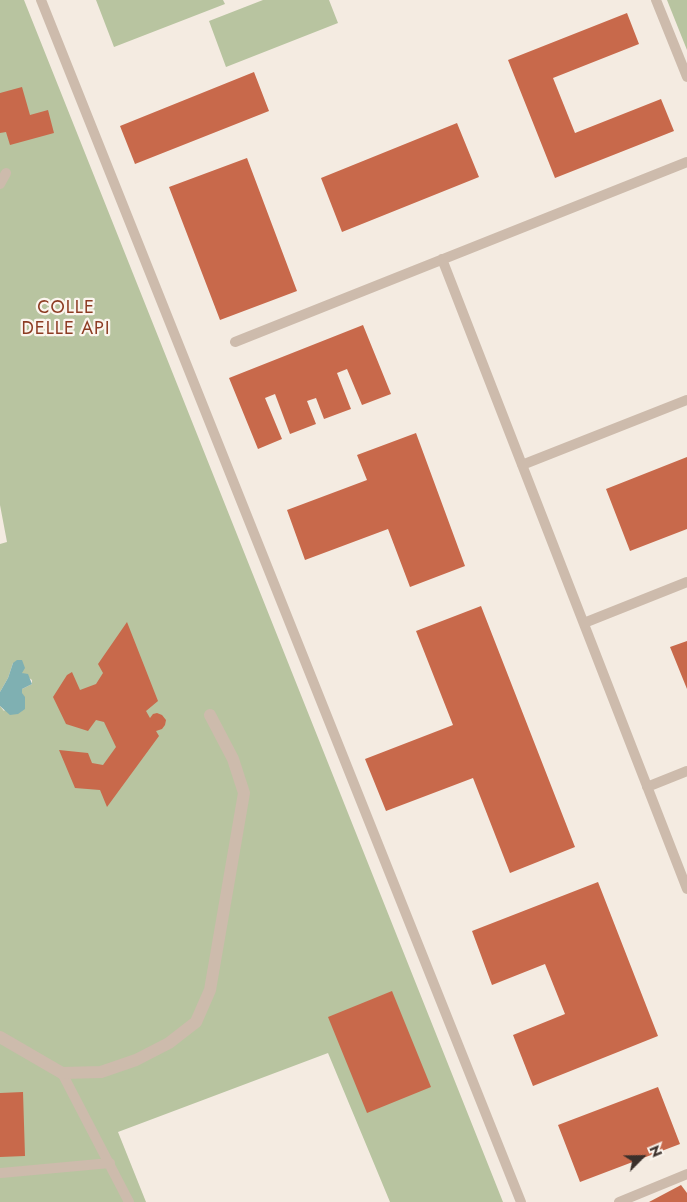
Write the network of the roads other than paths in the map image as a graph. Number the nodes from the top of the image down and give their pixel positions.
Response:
1 (41, 0) edge
2 (656, 0) edge
3 (687, 77) edge
4 (687, 162) edge
5 (6, 173) dead end
6 (0, 184) edge
7 (442, 259) junction
8 (236, 342) dead end
9 (687, 400) edge
10 (522, 466) junction
11 (687, 582) edge
12 (584, 623) junction
13 (210, 715) dead end
14 (687, 772) edge
15 (647, 787) junction
16 (687, 889) edge
17 (0, 1037) edge
18 (62, 1073) junction
19 (110, 1163) junction
20 (1, 1173) edge
21 (687, 1174) edge
22 (129, 1202) edge
23 (521, 1202) edge
24 (619, 1202) edge

1 - 23 lane
2 - 3 lane
4 - 7 lane
5 - 6 lane
7 - 8 lane
7 - 10 lane
9 - 10 lane
10 - 12 lane
11 - 12 lane
12 - 15 lane
13 - 18 street
14 - 15 lane
15 - 16 lane
17 - 18 street
18 - 19 lane
19 - 20 lane
19 - 22 lane
21 - 24 lane

